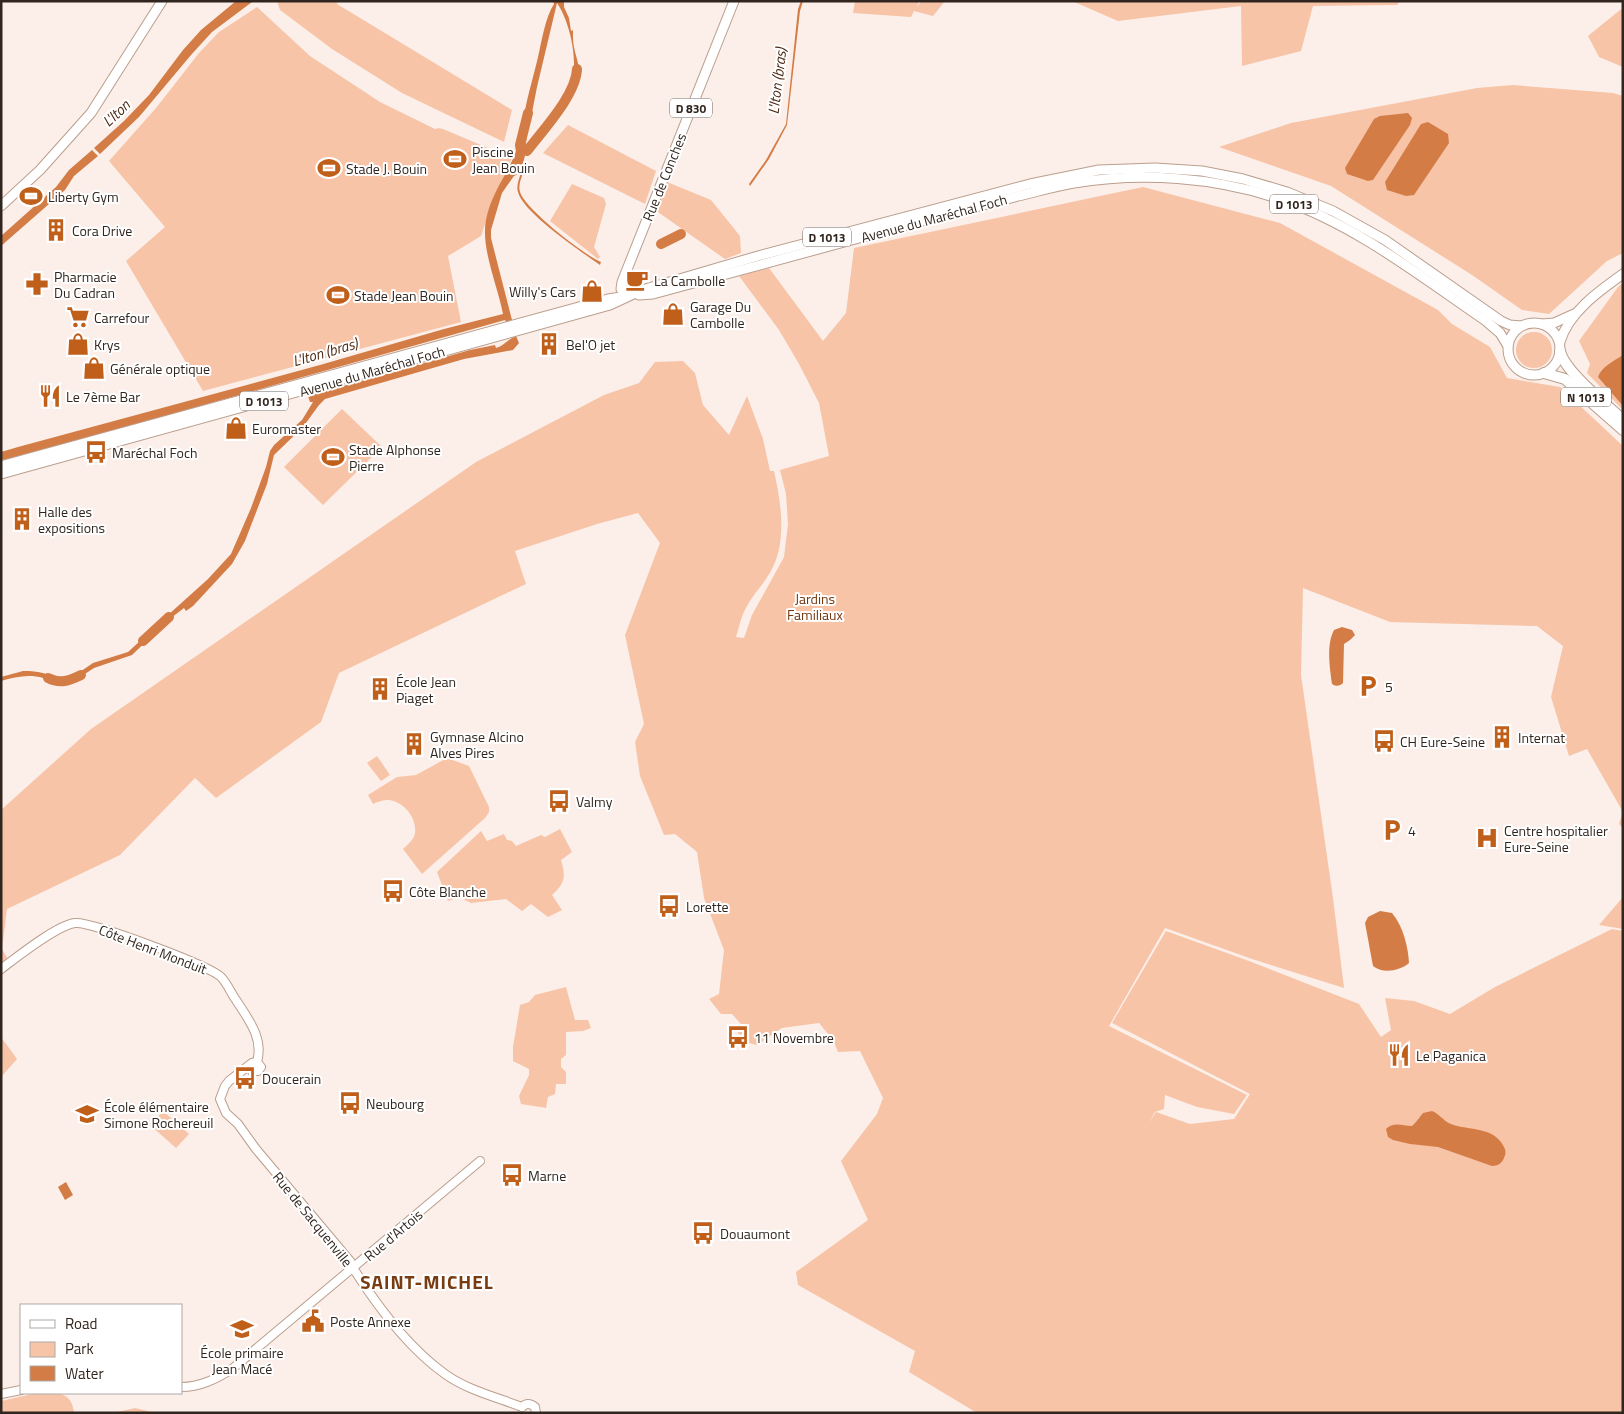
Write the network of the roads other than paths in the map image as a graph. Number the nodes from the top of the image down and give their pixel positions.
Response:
1 (162, 1) edge
2 (734, 1) edge
3 (1, 206) edge
4 (1623, 274) edge
5 (626, 297) junction
6 (1579, 311) junction
7 (1542, 324) junction
8 (1522, 326) junction
9 (1508, 346) junction
10 (1560, 347) junction
11 (1544, 373) junction
12 (1623, 420) edge
13 (1623, 430) edge
14 (1, 466) edge
15 (1, 474) edge
16 (1, 969) edge
17 (226, 1113) joint
18 (480, 1161) dead end
19 (353, 1268) junction
20 (182, 1387) edge
21 (20, 1390) edge
22 (1, 1394) edge
23 (521, 1410) edge
24 (536, 1413) edge

1 - 3 main road
2 - 5 main road, Rue de Conches / D 830
4 - 6 main road
5 - 8 main road, Avenue du Maréchal Foch / D 1013
5 - 9 main road, Avenue du Maréchal Foch / D 1013
5 - 14 main road, Avenue du Maréchal Foch / D 1013
5 - 15 main road, Avenue du Maréchal Foch / D 1013
6 - 7 main road
6 - 10 main road
7 - 8 main road
7 - 10 main road
8 - 9 main road
9 - 11 main road
10 - 11 main road
10 - 12 highway, N 1013
11 - 13 highway, N 1013
16 - 17 street, Côte Henri Monduit
17 - 19 street, Rue de Sacquenville
18 - 19 street, Rue d'Artois
19 - 20 street, Rue d'Artois
19 - 23 street, Rue de Sacquenville
21 - 22 street
23 - 24 street, Rue de Sacquenville

